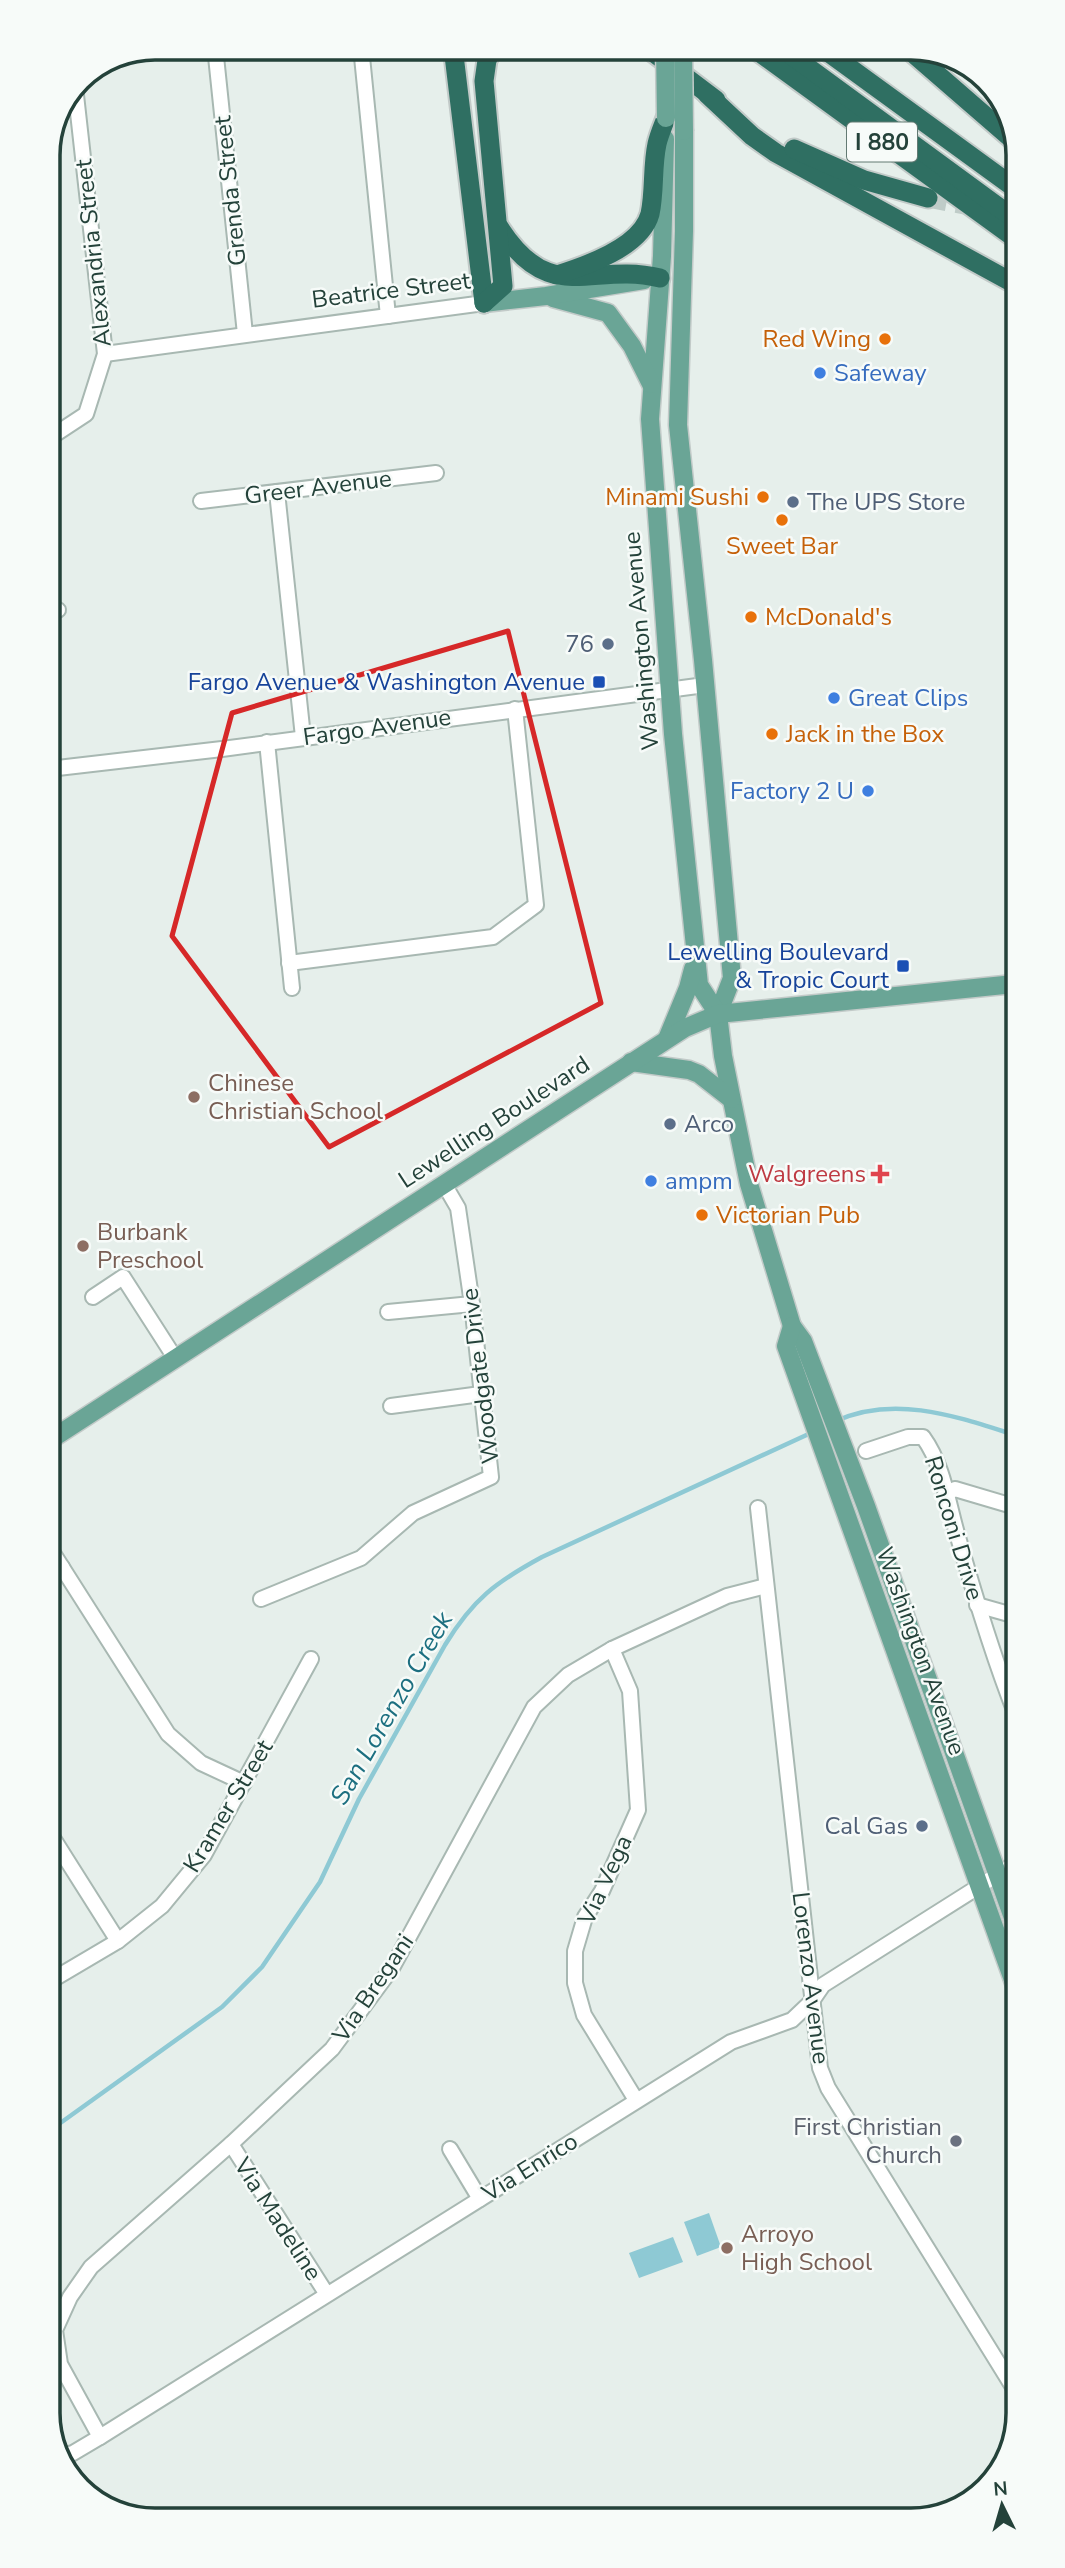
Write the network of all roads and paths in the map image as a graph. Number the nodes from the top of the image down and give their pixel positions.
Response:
1 (216, 59) edge
2 (362, 59) edge
3 (455, 59) edge
4 (486, 59) edge
5 (655, 60) edge
6 (662, 60) edge
7 (665, 60) edge
8 (683, 60) edge
9 (770, 60) edge
10 (798, 60) edge
11 (839, 60) edge
12 (923, 61) edge
13 (681, 75) junction
14 (707, 94) junction
15 (77, 100) edge
16 (666, 118) junction
17 (1002, 130) edge
18 (1006, 183) edge
19 (928, 198) tunnel mouth
20 (1006, 213) edge
21 (497, 226) junction
22 (1006, 231) edge
23 (557, 275) junction
24 (660, 278) junction
25 (682, 278) junction
26 (1006, 279) edge
27 (546, 296) junction
28 (484, 303) junction
29 (388, 316) junction
30 (245, 334) junction
31 (105, 354) junction
32 (652, 384) junction
33 (60, 431) edge
34 (436, 472) dead end
35 (276, 492) junction
36 (201, 501) dead end
37 (705, 685) junction
38 (671, 689) junction
39 (515, 709) junction
40 (303, 737) junction
41 (267, 742) junction
42 (60, 768) edge
43 (696, 958) junction
44 (289, 963) junction
45 (1006, 986) edge
46 (292, 988) dead end
47 (718, 1014) junction
48 (667, 1039) junction
49 (631, 1062) junction
50 (731, 1099) junction
51 (444, 1184) junction
52 (93, 1297) dead end
53 (472, 1304) junction
54 (388, 1312) dead end
55 (792, 1326) junction
56 (175, 1358) junction
57 (481, 1394) junction
58 (391, 1406) dead end
59 (60, 1433) edge
60 (866, 1451) dead end
61 (945, 1494) junction
62 (1006, 1504) edge
63 (758, 1507) dead end
64 (60, 1575) edge
65 (766, 1586) junction
66 (261, 1599) dead end
67 (977, 1605) junction
68 (1006, 1613) edge
69 (612, 1649) junction
70 (311, 1658) dead end
71 (1006, 1687) edge
72 (244, 1783) junction
73 (60, 1849) edge
74 (1006, 1870) edge
75 (996, 1876) junction
76 (978, 1886) junction
77 (1006, 1901) edge
78 (118, 1941) junction
79 (1006, 1962) edge
80 (60, 1975) edge
81 (812, 2001) junction
82 (636, 2100) junction
83 (231, 2144) junction
84 (450, 2149) dead end
85 (480, 2199) junction
86 (326, 2293) junction
87 (60, 2320) edge
88 (60, 2364) edge
89 (1006, 2376) edge
90 (100, 2437) junction
91 (69, 2454) edge

1 - 30 street, Grenda Street
2 - 29 street
3 - 28 highway
4 - 21 highway
5 - 13 highway
6 - 13 highway
7 - 16 main road, Washington Avenue, bridge
8 - 25 main road, Washington Avenue, bridge
9 - 22 highway, I 880
10 - 20 highway, I 880
11 - 18 highway, I 880
12 - 17 highway
13 - 14 highway
14 - 19 highway
14 - 26 highway
15 - 31 street, Alexandria Street
16 - 23 highway
16 - 24 main road, Washington Avenue
21 - 23 highway
21 - 28 highway
23 - 24 highway
24 - 25 main road, Beatrice Street
24 - 27 main road, Beatrice Street
24 - 32 main road, Washington Avenue
25 - 37 main road, Washington Avenue
27 - 28 main road, Beatrice Street
27 - 32 main road
28 - 29 street, Beatrice Street
29 - 30 street, Beatrice Street
30 - 31 street, Beatrice Street
31 - 33 street, Alexandria Street
32 - 38 main road, Washington Avenue
34 - 35 street, Greer Avenue
35 - 36 street, Greer Avenue
35 - 40 street
37 - 38 street, Fargo Avenue
37 - 47 main road, Washington Avenue
38 - 39 street, Fargo Avenue
38 - 43 main road, Washington Avenue
39 - 40 street, Fargo Avenue
39 - 44 street
40 - 41 street, Fargo Avenue
41 - 42 street, Fargo Avenue
41 - 44 street
43 - 47 main road, Washington Avenue
43 - 48 main road
44 - 46 street
45 - 47 main road, Lewelling Boulevard
47 - 48 main road, Lewelling Boulevard
47 - 50 main road, Washington Avenue
48 - 49 main road, Lewelling Boulevard
49 - 50 main road
49 - 51 main road, Lewelling Boulevard
50 - 55 main road, Washington Avenue
51 - 53 street, Woodgate Drive
51 - 56 main road, Lewelling Boulevard
52 - 56 street
53 - 54 street
53 - 57 street, Woodgate Drive
55 - 75 main road, Washington Avenue
55 - 76 main road, Washington Avenue
56 - 59 main road, Lewelling Boulevard
57 - 58 street
57 - 66 street, Woodgate Drive
60 - 61 street, Ronconi Drive
61 - 62 street
61 - 67 street, Ronconi Drive
63 - 65 street, Lorenzo Avenue
64 - 72 street
65 - 69 street, Via Bregani
65 - 81 street, Lorenzo Avenue
67 - 68 street
67 - 71 street, Ronconi Drive
69 - 82 street, Via Vega
69 - 83 street, Via Bregani
70 - 72 street, Kramer Street
72 - 78 street, Kramer Street
73 - 78 street
74 - 75 street
75 - 76 street, Via Enrico
75 - 77 main road, Washington Avenue
76 - 79 main road, Washington Avenue
76 - 81 street, Via Enrico
78 - 80 street, Kramer Street
81 - 82 street, Via Enrico
81 - 89 street, Lorenzo Avenue
82 - 85 street, Via Enrico
83 - 86 street, Via Madeline
83 - 87 street, Via Bregani
84 - 85 street
85 - 86 street, Via Enrico
86 - 90 street, Via Enrico
88 - 90 street, Via Bregani
90 - 91 street, Via Enrico

